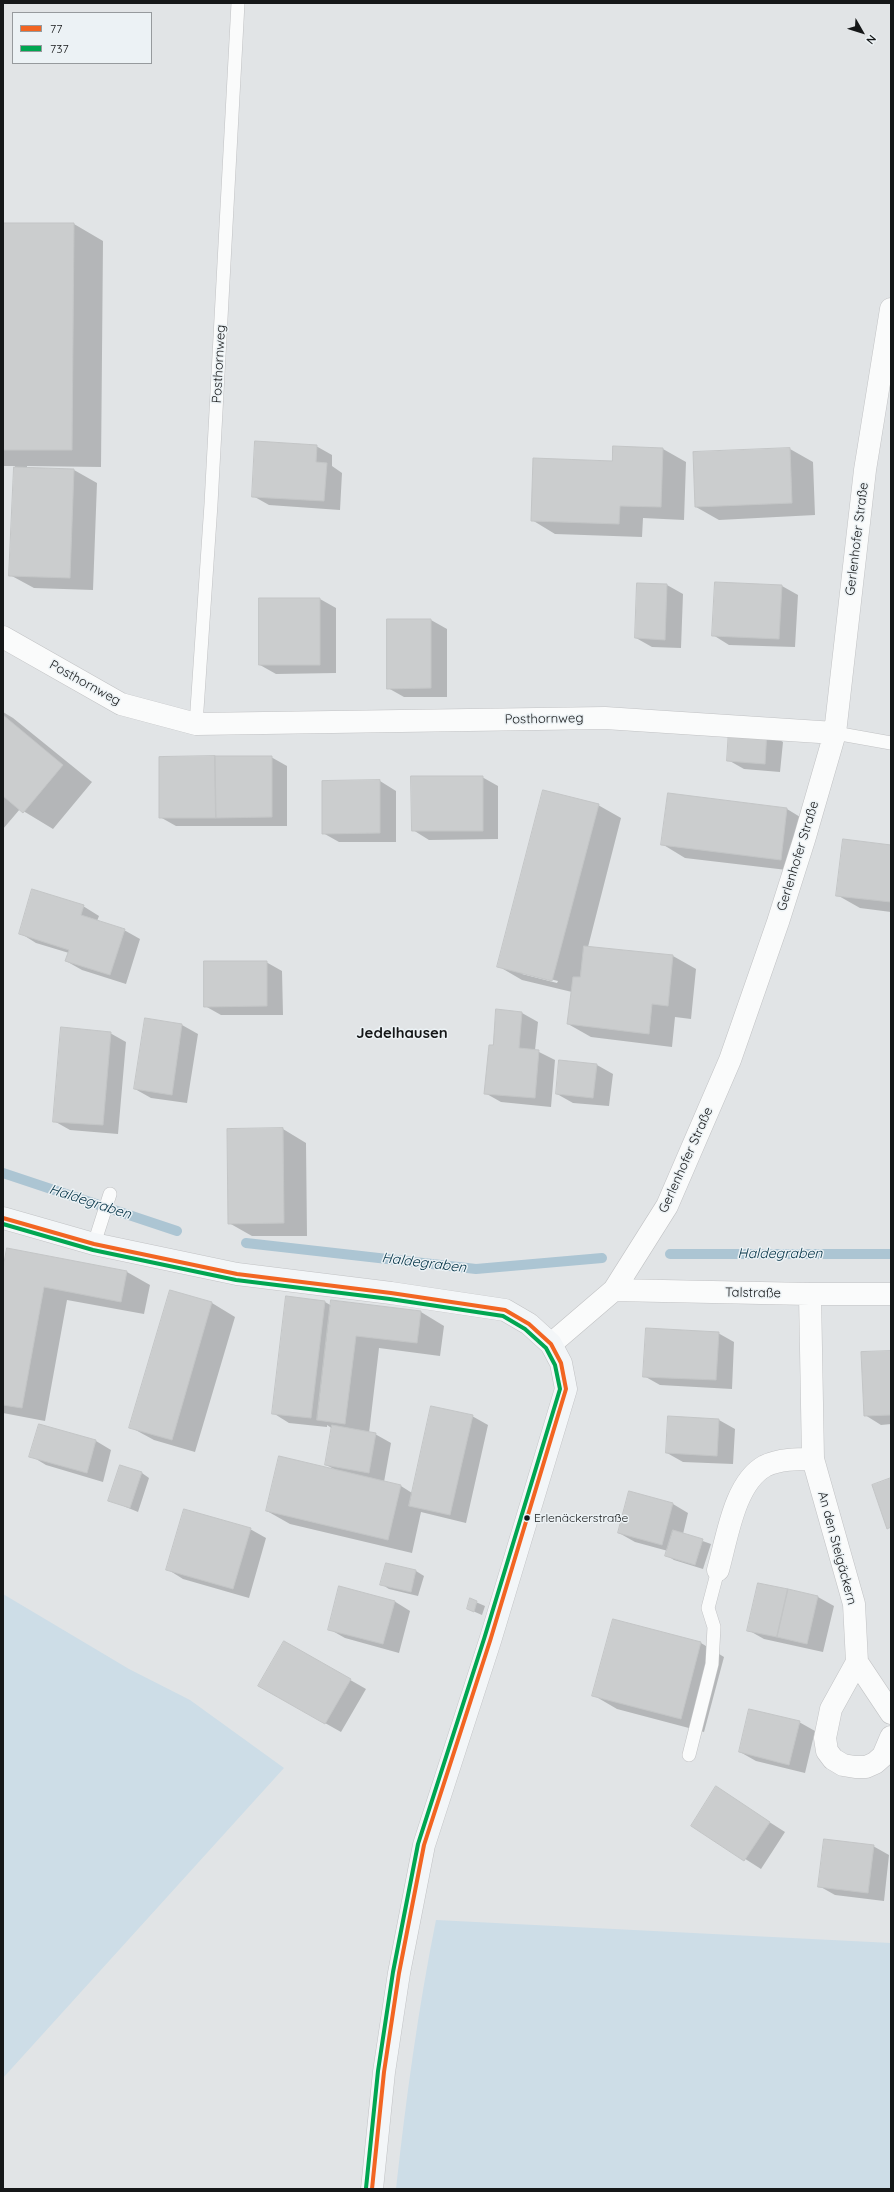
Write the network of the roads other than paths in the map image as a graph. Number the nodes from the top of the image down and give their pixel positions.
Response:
1 (238, 3) edge
2 (891, 309) edge
3 (3, 637) edge
4 (196, 724) junction
5 (835, 733) junction
6 (891, 743) edge
7 (110, 1194) dead end
8 (3, 1218) edge
9 (94, 1244) junction
10 (614, 1290) junction
11 (810, 1294) junction
12 (891, 1294) edge
13 (551, 1344) junction
14 (813, 1459) junction
15 (718, 1570) joint
16 (857, 1662) junction
17 (891, 1713) edge
18 (891, 1737) edge
19 (689, 1755) dead end
20 (372, 2189) edge

1 - 4 lane, Posthornweg
2 - 5 street, Gerlenhofer Straße
3 - 4 street, Posthornweg
4 - 5 street, Posthornweg
5 - 6 lane, Posthornweg
5 - 10 street, Gerlenhofer Straße
7 - 9 lane
8 - 9 street
9 - 13 street
10 - 11 street, Talstraße
10 - 13 street, Gerlenhofer Straße
11 - 12 street, Talstraße
11 - 14 street, An den Steigäckern
13 - 20 street
14 - 15 street
14 - 16 street, An den Steigäckern
15 - 19 lane
16 - 17 street
16 - 18 street

